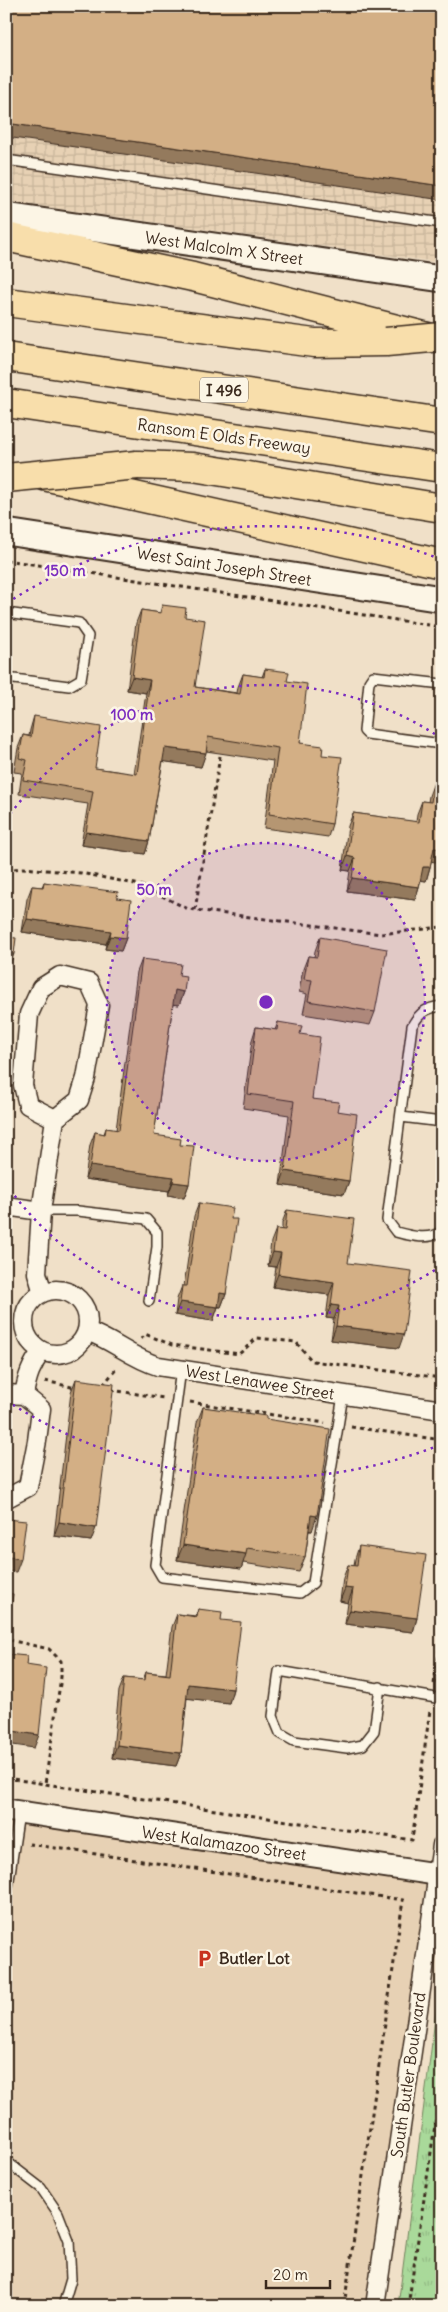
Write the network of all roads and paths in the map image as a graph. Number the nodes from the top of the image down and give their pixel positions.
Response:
1 (6, 160) edge
2 (6, 216) edge
3 (442, 223) edge
4 (6, 237) edge
5 (442, 279) edge
6 (6, 302) edge
7 (442, 339) edge
8 (6, 357) edge
9 (6, 403) edge
10 (442, 422) edge
11 (6, 467) edge
12 (442, 468) edge
13 (6, 478) edge
14 (442, 508) edge
15 (6, 532) edge
16 (6, 560) edge
17 (442, 564) edge
18 (442, 599) edge
19 (6, 613) edge
20 (442, 627) edge
21 (6, 678) edge
22 (442, 684) edge
23 (442, 744) edge
24 (221, 747) edge
25 (6, 870) edge
26 (195, 910) junction
27 (442, 927) edge
28 (442, 1006) edge
29 (401, 1117) junction
30 (55, 1119) junction
31 (442, 1122) edge
32 (6, 1206) edge
33 (41, 1211) junction
34 (442, 1231) edge
35 (43, 1293) junction
36 (149, 1301) dead end
37 (6, 1322) edge
38 (24, 1326) junction
39 (87, 1330) junction
40 (42, 1351) junction
41 (129, 1354) junction
42 (181, 1369) junction
43 (27, 1377) junction
44 (442, 1378) edge
45 (81, 1389) edge
46 (6, 1394) edge
47 (24, 1395) junction
48 (343, 1395) junction
49 (177, 1400) junction
50 (442, 1410) edge
51 (338, 1425) junction
52 (442, 1440) edge
53 (6, 1496) edge
54 (442, 1634) edge
55 (9, 1640) edge
56 (380, 1687) junction
57 (437, 1699) edge
58 (6, 1778) edge
59 (45, 1784) junction
60 (12, 1811) edge
61 (14, 1842) junction
62 (442, 1845) edge
63 (440, 1875) edge
64 (6, 1900) edge
65 (442, 2078) edge
66 (6, 2161) edge
67 (63, 2306) edge
68 (344, 2306) edge
69 (375, 2306) edge
70 (408, 2306) edge

1 - 3 lane
2 - 5 main road, West Malcolm X Street
4 - 7 highway
6 - 7 highway, bridge
8 - 10 highway, I 496
9 - 12 highway, Ransom E Olds Freeway
11 - 17 highway
13 - 14 highway, bridge
15 - 18 main road, West Saint Joseph Street
16 - 20 path
19 - 21 lane
22 - 23 lane
24 - 26 path
25 - 26 path
26 - 27 path
28 - 29 lane
29 - 31 lane
29 - 34 lane
30 - 30 street
30 - 33 street
32 - 33 street
33 - 35 street
33 - 36 lane
35 - 38 street
35 - 39 street
37 - 38 path
38 - 40 street
39 - 40 street
39 - 41 street, West Lenawee Street
40 - 43 street
41 - 42 street, West Lenawee Street
41 - 44 path
41 - 49 path
42 - 48 street, West Lenawee Street
42 - 49 lane
43 - 45 path
43 - 47 street
46 - 47 street
47 - 53 street
48 - 50 street, West Lenawee Street
48 - 51 lane
49 - 51 path
49 - 51 lane
51 - 52 path
54 - 57 path
55 - 59 path
56 - 56 lane
56 - 57 lane
57 - 59 path
58 - 59 path
60 - 61 lane
60 - 63 street, West Kalamazoo Street
61 - 64 lane
61 - 68 path
62 - 63 street, South Butler Boulevard
63 - 69 street, South Butler Boulevard
65 - 70 path
66 - 67 lane

